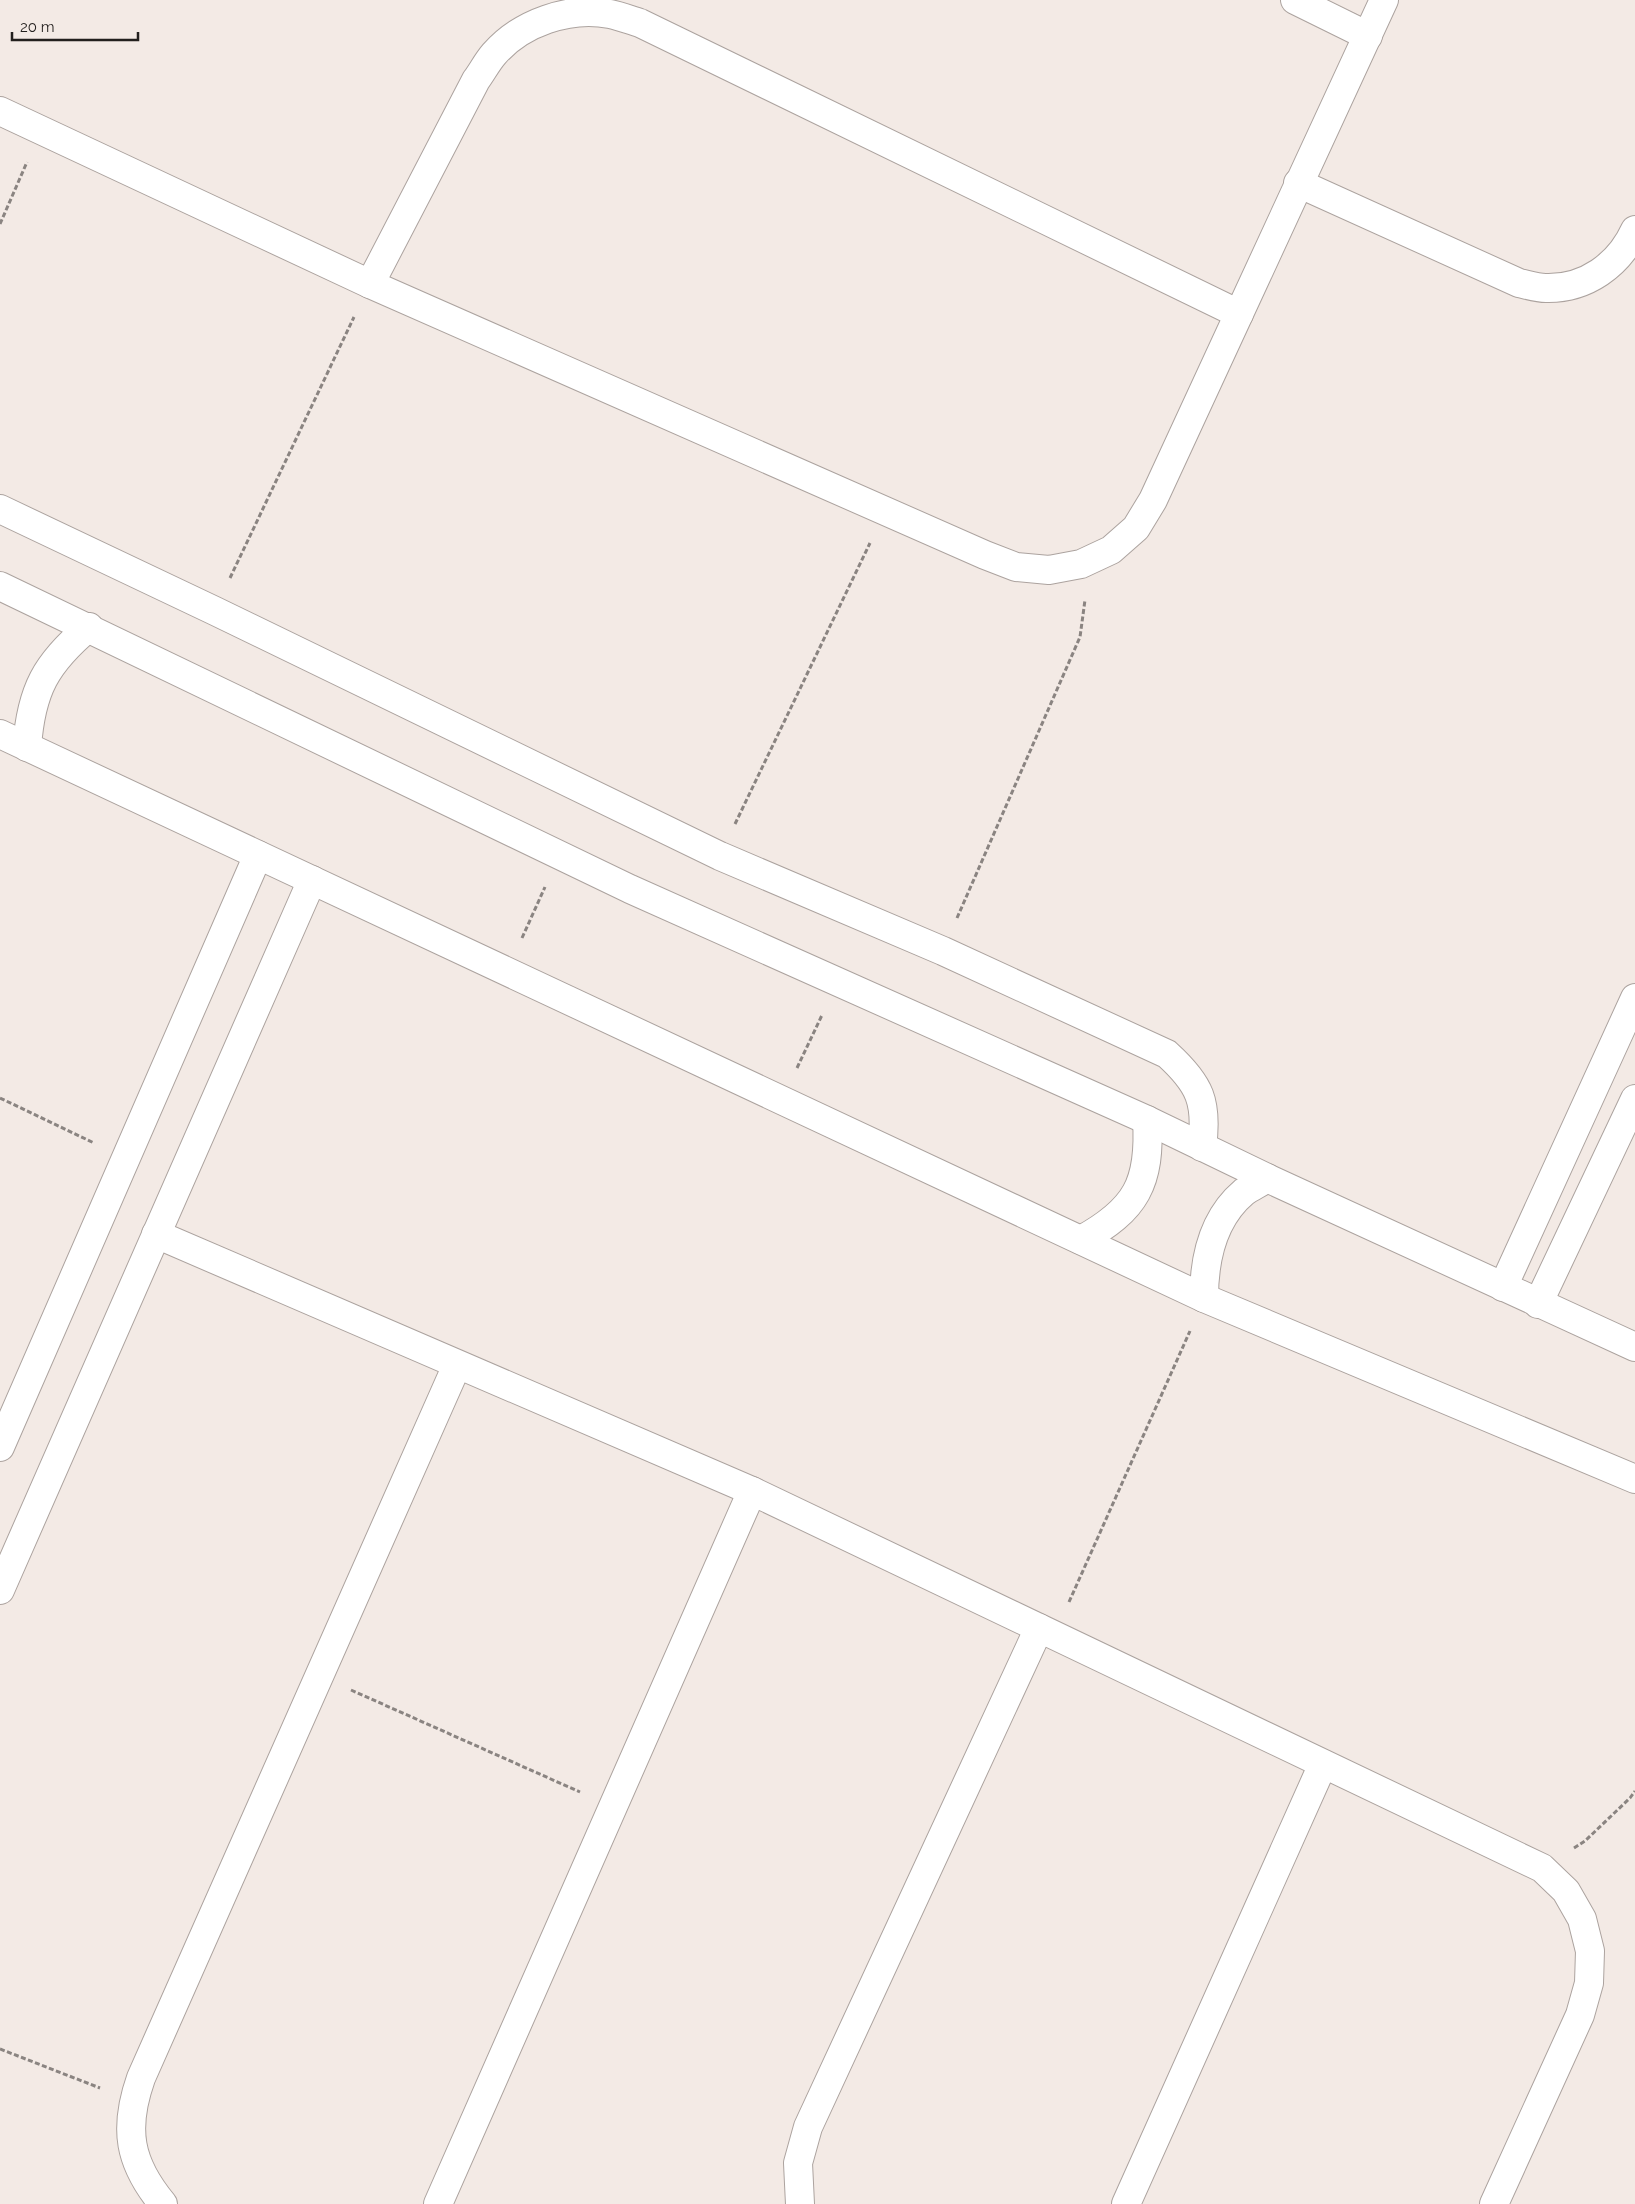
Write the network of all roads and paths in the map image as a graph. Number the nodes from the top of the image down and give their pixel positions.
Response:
1 (1295, 0) edge
2 (1384, 0) edge
3 (1368, 36) junction
4 (0, 111) edge
5 (41, 130) junction
6 (1298, 183) junction
7 (0, 224) edge
8 (1635, 230) edge
9 (370, 284) junction
10 (1239, 314) junction
11 (0, 509) edge
12 (885, 511) junction
13 (1082, 564) junction
14 (0, 586) edge
15 (215, 610) junction
16 (89, 627) junction
17 (0, 734) edge
18 (27, 747) junction
19 (559, 854) junction
20 (258, 855) junction
21 (720, 856) junction
22 (312, 880) junction
23 (943, 951) junction
24 (508, 972) junction
25 (836, 982) junction
26 (1635, 998) edge
27 (0, 1098) edge
28 (1635, 1099) edge
29 (783, 1101) junction
30 (1147, 1120) junction
31 (1202, 1146) junction
32 (126, 1158) junction
33 (1267, 1178) junction
34 (156, 1234) junction
35 (1081, 1240) junction
36 (1502, 1287) junction
37 (1204, 1298) junction
38 (1538, 1304) junction
39 (1635, 1347) edge
40 (457, 1365) junction
41 (0, 1447) edge
42 (1635, 1479) edge
43 (752, 1491) junction
44 (0, 1590) edge
45 (1047, 1632) junction
46 (319, 1676) junction
47 (1323, 1764) junction
48 (1635, 1791) edge
49 (613, 1807) junction
50 (1542, 1868) junction
51 (0, 2049) edge
52 (133, 2101) junction
53 (163, 2204) edge
54 (438, 2204) edge
55 (800, 2204) edge
56 (1126, 2204) edge
57 (1494, 2204) edge

1 - 3 street
2 - 3 street
3 - 6 street
4 - 5 street
5 - 7 path
5 - 9 street
6 - 8 street
6 - 10 street
9 - 10 street
9 - 12 street
9 - 15 path
10 - 13 street
11 - 15 street
12 - 13 street
12 - 21 path
13 - 23 path
14 - 16 street
15 - 21 street
16 - 18 street
16 - 19 street
17 - 18 street
18 - 20 street
19 - 24 path
19 - 25 street
20 - 22 street
20 - 32 street
21 - 23 street
22 - 24 street
22 - 34 street
23 - 31 street
24 - 29 street
25 - 29 path
25 - 30 street
26 - 36 street
27 - 32 path
28 - 38 street
29 - 35 street
30 - 31 street
30 - 35 street
31 - 33 street
32 - 41 street
33 - 36 street
33 - 37 street
34 - 40 street
34 - 44 street
35 - 37 street
36 - 38 street
37 - 42 street
37 - 45 path
38 - 39 street
40 - 43 street
40 - 46 street
43 - 45 street
43 - 49 street
45 - 47 street
45 - 55 street
46 - 49 path
46 - 52 street
47 - 50 street
47 - 56 street
48 - 50 path
49 - 54 street
50 - 57 street
51 - 52 path
52 - 53 street

